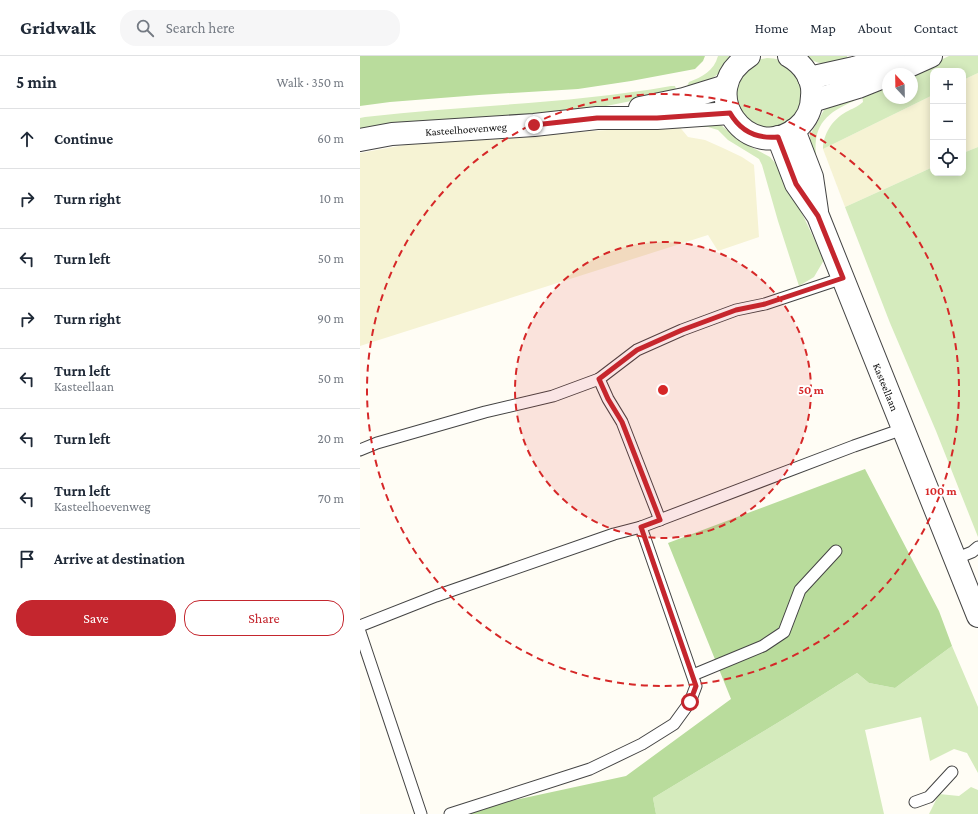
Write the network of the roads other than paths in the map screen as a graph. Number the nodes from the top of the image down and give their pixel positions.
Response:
1 (789, 56) edge
2 (894, 56) edge
3 (931, 56) edge
4 (744, 58) edge
5 (904, 68) edge
6 (882, 77) edge
7 (809, 78) junction
8 (726, 86) junction
9 (812, 101) junction
10 (730, 113) junction
11 (597, 118) junction
12 (786, 134) junction
13 (360, 140) edge
14 (843, 278) junction
15 (599, 379) junction
16 (903, 429) junction
17 (360, 450) edge
18 (660, 520) junction
19 (641, 527) junction
20 (978, 547) edge
21 (836, 551) dead end
22 (955, 559) junction
23 (978, 616) edge
24 (360, 626) edge
25 (360, 632) edge
26 (693, 675) junction
27 (952, 772) dead end
28 (916, 802) dead end
29 (421, 814) edge
30 (450, 814) edge

1 - 7 street
2 - 7 street
3 - 5 street
4 - 8 street
6 - 9 street
7 - 9 street
8 - 10 street
8 - 11 street, Kasteelhoevenweg
9 - 12 street
10 - 11 street, Kasteelhoevenweg
10 - 12 street
11 - 13 street, Kasteelhoevenweg
12 - 14 street, Kasteellaan
14 - 15 lane
14 - 16 street, Kasteellaan
15 - 17 lane
15 - 18 lane
16 - 18 lane
16 - 22 street, Kasteellaan
18 - 19 lane
19 - 24 lane
19 - 26 lane
20 - 22 lane
21 - 26 lane
22 - 23 street, Kasteellaan
25 - 29 lane
26 - 30 lane
27 - 28 lane

